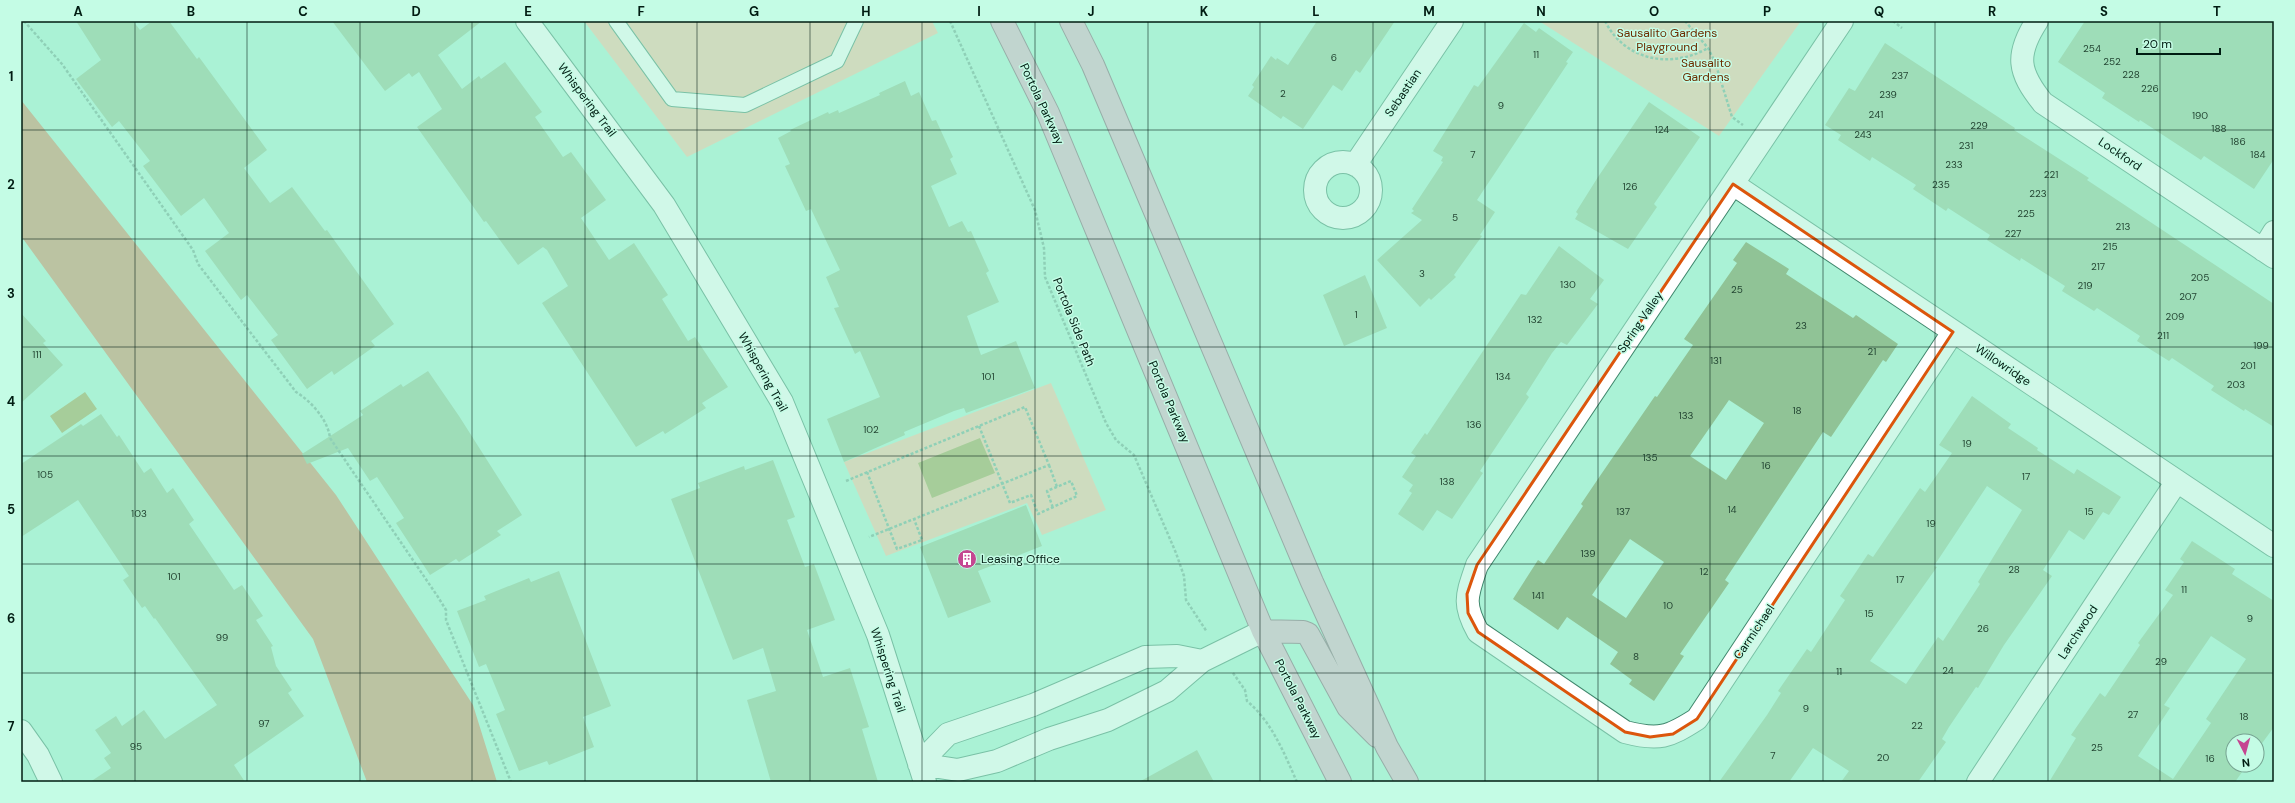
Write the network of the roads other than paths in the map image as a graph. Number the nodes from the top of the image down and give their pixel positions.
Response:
1 (527, 21) edge
2 (616, 21) edge
3 (856, 21) edge
4 (1002, 21) edge
5 (1071, 21) edge
6 (1452, 21) edge
7 (1842, 21) edge
8 (2037, 21) edge
9 (1355, 165) dead end
10 (1733, 184) junction
11 (2270, 246) edge
12 (1953, 332) junction
13 (2177, 481) junction
14 (2274, 546) edge
15 (1264, 631) junction
16 (1478, 632) joint
17 (1202, 661) junction
18 (21, 731) edge
19 (1388, 747) junction
20 (922, 773) edge
21 (51, 782) edge
22 (1340, 782) edge
23 (1407, 782) edge
24 (1978, 782) edge

1 - 20 street, Whispering Trail
2 - 3 lane
4 - 15 main road, Portola Parkway
5 - 19 main road
6 - 9 street, Sebastian
7 - 10 street, Spring Valley
8 - 11 street, Lockford
10 - 12 street, Willowridge
10 - 16 street, Spring Valley
12 - 13 street, Willowridge
12 - 16 street, Carmichael
13 - 14 street, Willowridge
13 - 24 street, Larchwood
15 - 17 street
15 - 19 main road
15 - 22 main road, Portola Parkway
17 - 20 street
17 - 20 street
18 - 21 street
19 - 23 main road

